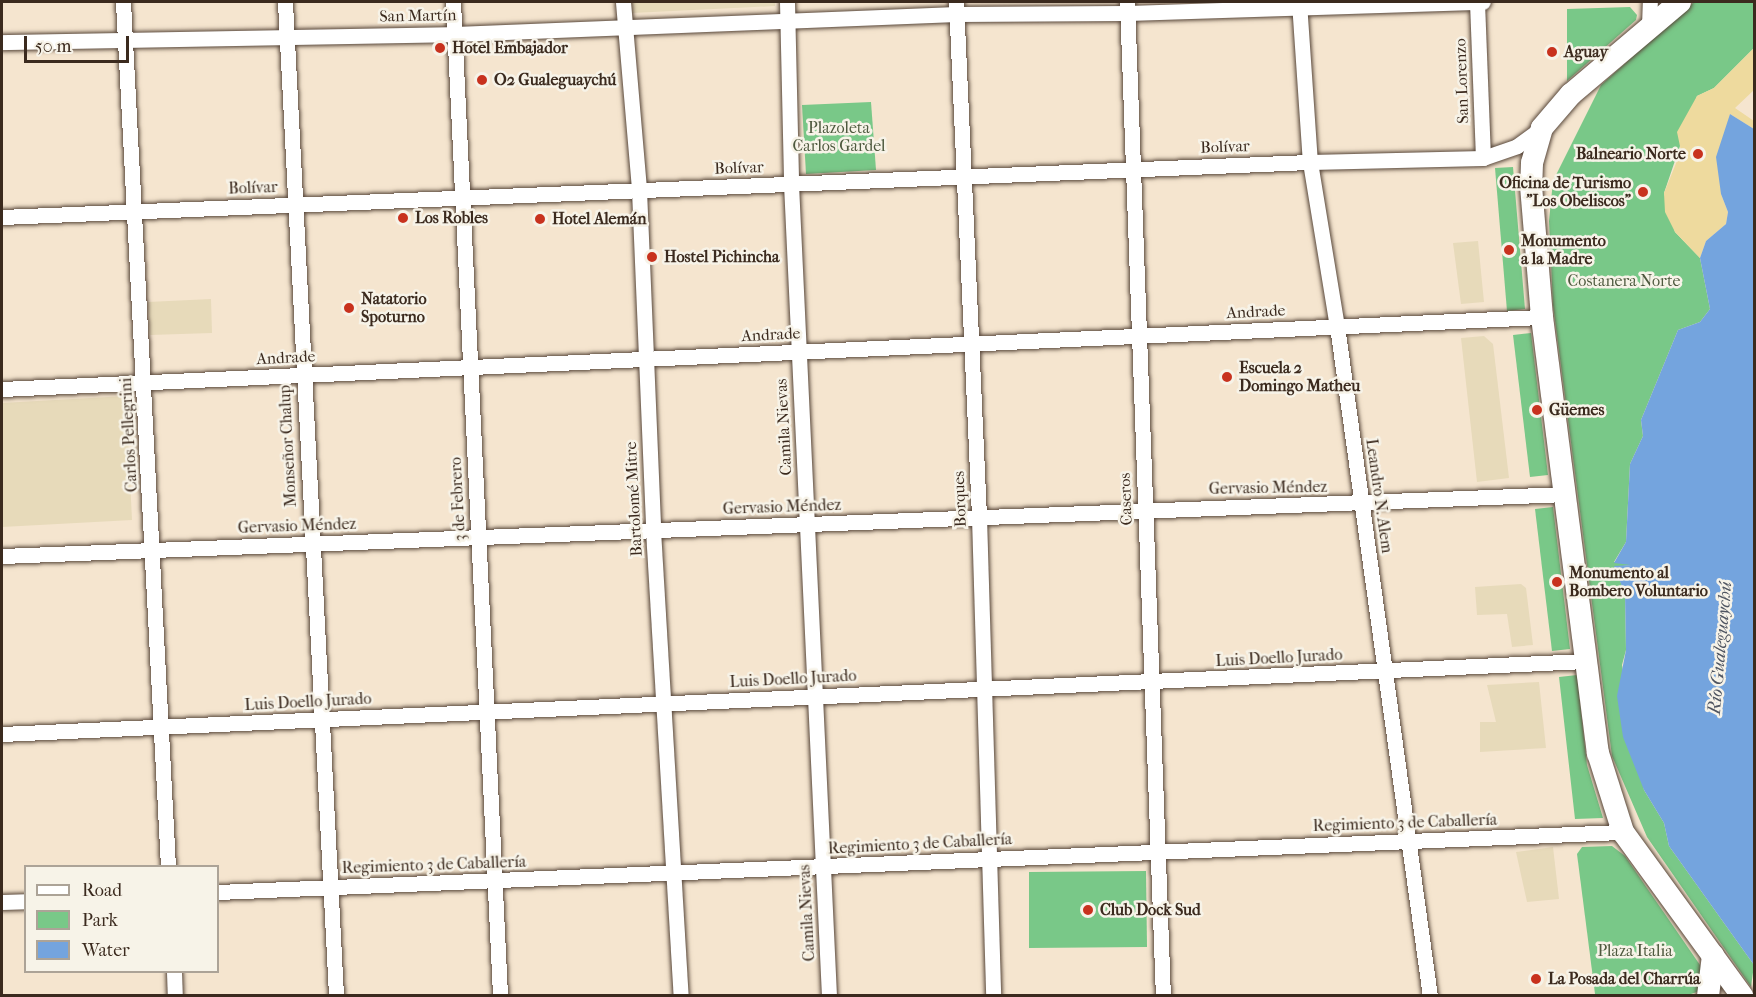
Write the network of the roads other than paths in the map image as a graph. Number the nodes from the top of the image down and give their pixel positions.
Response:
1 (123, 2) edge
2 (285, 2) edge
3 (453, 2) edge
4 (623, 2) edge
5 (787, 2) edge
6 (1477, 2) edge
7 (1483, 2) edge
8 (1650, 2) edge
9 (1680, 2) edge
10 (1299, 3) edge
11 (1127, 7) edge
12 (956, 8) edge
13 (788, 22) junction
14 (1649, 26) junction
15 (625, 29) junction
16 (455, 34) junction
17 (287, 36) junction
18 (126, 39) junction
19 (2, 42) edge
20 (1542, 128) junction
21 (1483, 158) junction
22 (1310, 162) junction
23 (1133, 169) junction
24 (963, 178) junction
25 (791, 184) junction
26 (639, 190) junction
27 (462, 197) junction
28 (293, 204) junction
29 (135, 211) junction
30 (2, 217) edge
31 (1542, 317) junction
32 (1338, 327) junction
33 (1139, 336) junction
34 (972, 342) junction
35 (799, 352) junction
36 (646, 359) junction
37 (470, 367) junction
38 (302, 375) junction
39 (144, 382) junction
40 (2, 389) edge
41 (1564, 494) junction
42 (1361, 503) junction
43 (1144, 508) junction
44 (979, 517) junction
45 (807, 524) junction
46 (653, 530) junction
47 (478, 537) junction
48 (311, 544) junction
49 (152, 550) junction
50 (2, 556) edge
51 (1587, 661) junction
52 (1385, 671) junction
53 (1151, 681) junction
54 (984, 688) junction
55 (814, 697) junction
56 (665, 704) junction
57 (486, 712) junction
58 (320, 719) junction
59 (162, 727) junction
60 (2, 734) edge
61 (1623, 832) junction
62 (1412, 841) junction
63 (1158, 852) junction
64 (989, 858) junction
65 (168, 865) edge
66 (822, 866) junction
67 (674, 873) junction
68 (494, 880) junction
69 (329, 888) junction
70 (219, 892) edge
71 (24, 901) edge
72 (2, 902) edge
73 (1713, 955) junction
74 (174, 973) edge
75 (175, 996) edge
76 (336, 996) edge
77 (500, 996) edge
78 (681, 996) edge
79 (829, 996) edge
80 (993, 996) edge
81 (1163, 996) edge
82 (1430, 996) edge
83 (1708, 996) edge
84 (1742, 996) edge

1 - 18 street, Carlos Pellegrini
2 - 17 street, Monseñor Chalup
3 - 16 street, 3 de Febrero
4 - 15 street, Bartolomé Mitre
5 - 13 street, Camila Nievas
6 - 7 street, San Martín
6 - 10 street, San Martín
6 - 21 street, San Lorenzo
8 - 14 street
9 - 14 main road
10 - 11 street, San Martín
10 - 22 street, Leandro N. Alem
11 - 12 street, San Martín
11 - 23 street, Caseros
12 - 13 street, San Martín
12 - 24 street, Borques
13 - 15 street, San Martín
13 - 25 street, Camila Nievas
14 - 20 main road
15 - 16 street, San Martín
15 - 26 street, Bartolomé Mitre
16 - 17 street, San Martín
16 - 27 street, 3 de Febrero
17 - 18 street, San Martín
17 - 28 street, Monseñor Chalup
18 - 19 street, San Martín
18 - 29 street, Carlos Pellegrini
20 - 21 street, Bolívar
20 - 31 main road
21 - 22 street, Bolívar
22 - 23 street, Bolívar
22 - 32 street, Leandro N. Alem
23 - 24 street, Bolívar
23 - 33 street, Caseros
24 - 25 street, Bolívar
24 - 34 street, Borques
25 - 26 street, Bolívar
25 - 35 street, Camila Nievas
26 - 27 street, Bolívar
26 - 36 street, Bartolomé Mitre
27 - 28 street, Bolívar
27 - 37 street, 3 de Febrero
28 - 29 street, Bolívar
28 - 38 street, Monseñor Chalup
29 - 30 street, Bolívar
29 - 39 street, Carlos Pellegrini
31 - 32 street, Andrade
31 - 41 main road
32 - 33 street, Andrade
32 - 42 street, Leandro N. Alem
33 - 34 street, Andrade
33 - 43 street, Caseros
34 - 35 street, Andrade
34 - 44 street, Borques
35 - 36 street, Andrade
35 - 45 street, Camila Nievas
36 - 37 street, Andrade
36 - 46 street, Bartolomé Mitre
37 - 38 street, Andrade
37 - 47 street, 3 de Febrero
38 - 39 street, Andrade
38 - 48 street, Monseñor Chalup
39 - 40 street, Andrade
39 - 49 street, Carlos Pellegrini
41 - 42 street, Gervasio Méndez
41 - 51 main road
42 - 43 street, Gervasio Méndez
42 - 52 street, Leandro N. Alem
43 - 44 street, Gervasio Méndez
43 - 53 street, Caseros
44 - 45 street, Gervasio Méndez
44 - 54 street, Borques
45 - 46 street, Gervasio Méndez
45 - 55 street, Camila Nievas
46 - 47 street, Gervasio Méndez
46 - 56 street, Bartolomé Mitre
47 - 48 street, Gervasio Méndez
47 - 57 street, 3 de Febrero
48 - 49 street, Gervasio Méndez
48 - 58 street, Monseñor Chalup
49 - 50 street, Gervasio Méndez
49 - 59 street, Carlos Pellegrini
51 - 52 street, Luis Doello Jurado
51 - 61 main road
52 - 53 street, Luis Doello Jurado
52 - 62 street, Leandro N. Alem
53 - 54 street, Luis Doello Jurado
53 - 63 street, Caseros
54 - 55 street, Luis Doello Jurado
54 - 64 street, Borques
55 - 56 street, Luis Doello Jurado
55 - 66 street, Camila Nievas
56 - 57 street, Luis Doello Jurado
56 - 67 street, Bartolomé Mitre
57 - 58 street, Luis Doello Jurado
57 - 68 street, 3 de Febrero
58 - 59 street, Luis Doello Jurado
58 - 69 street, Monseñor Chalup
59 - 60 street, Luis Doello Jurado
59 - 65 street, Carlos Pellegrini
61 - 62 street, Regimiento 3 de Caballería
61 - 73 main road
62 - 63 street, Regimiento 3 de Caballería
62 - 82 street, Leandro N. Alem
63 - 64 street, Regimiento 3 de Caballería
63 - 81 street, Caseros
64 - 66 street, Regimiento 3 de Caballería
64 - 80 street, Borques
66 - 67 street, Regimiento 3 de Caballería
66 - 79 street, Camila Nievas
67 - 68 street, Regimiento 3 de Caballería
67 - 78 street, Bartolomé Mitre
68 - 69 street, Regimiento 3 de Caballería
68 - 77 street, 3 de Febrero
69 - 70 street, Regimiento 3 de Caballería
69 - 76 street, Monseñor Chalup
71 - 72 street
73 - 83 main road
73 - 84 main road
74 - 75 street

